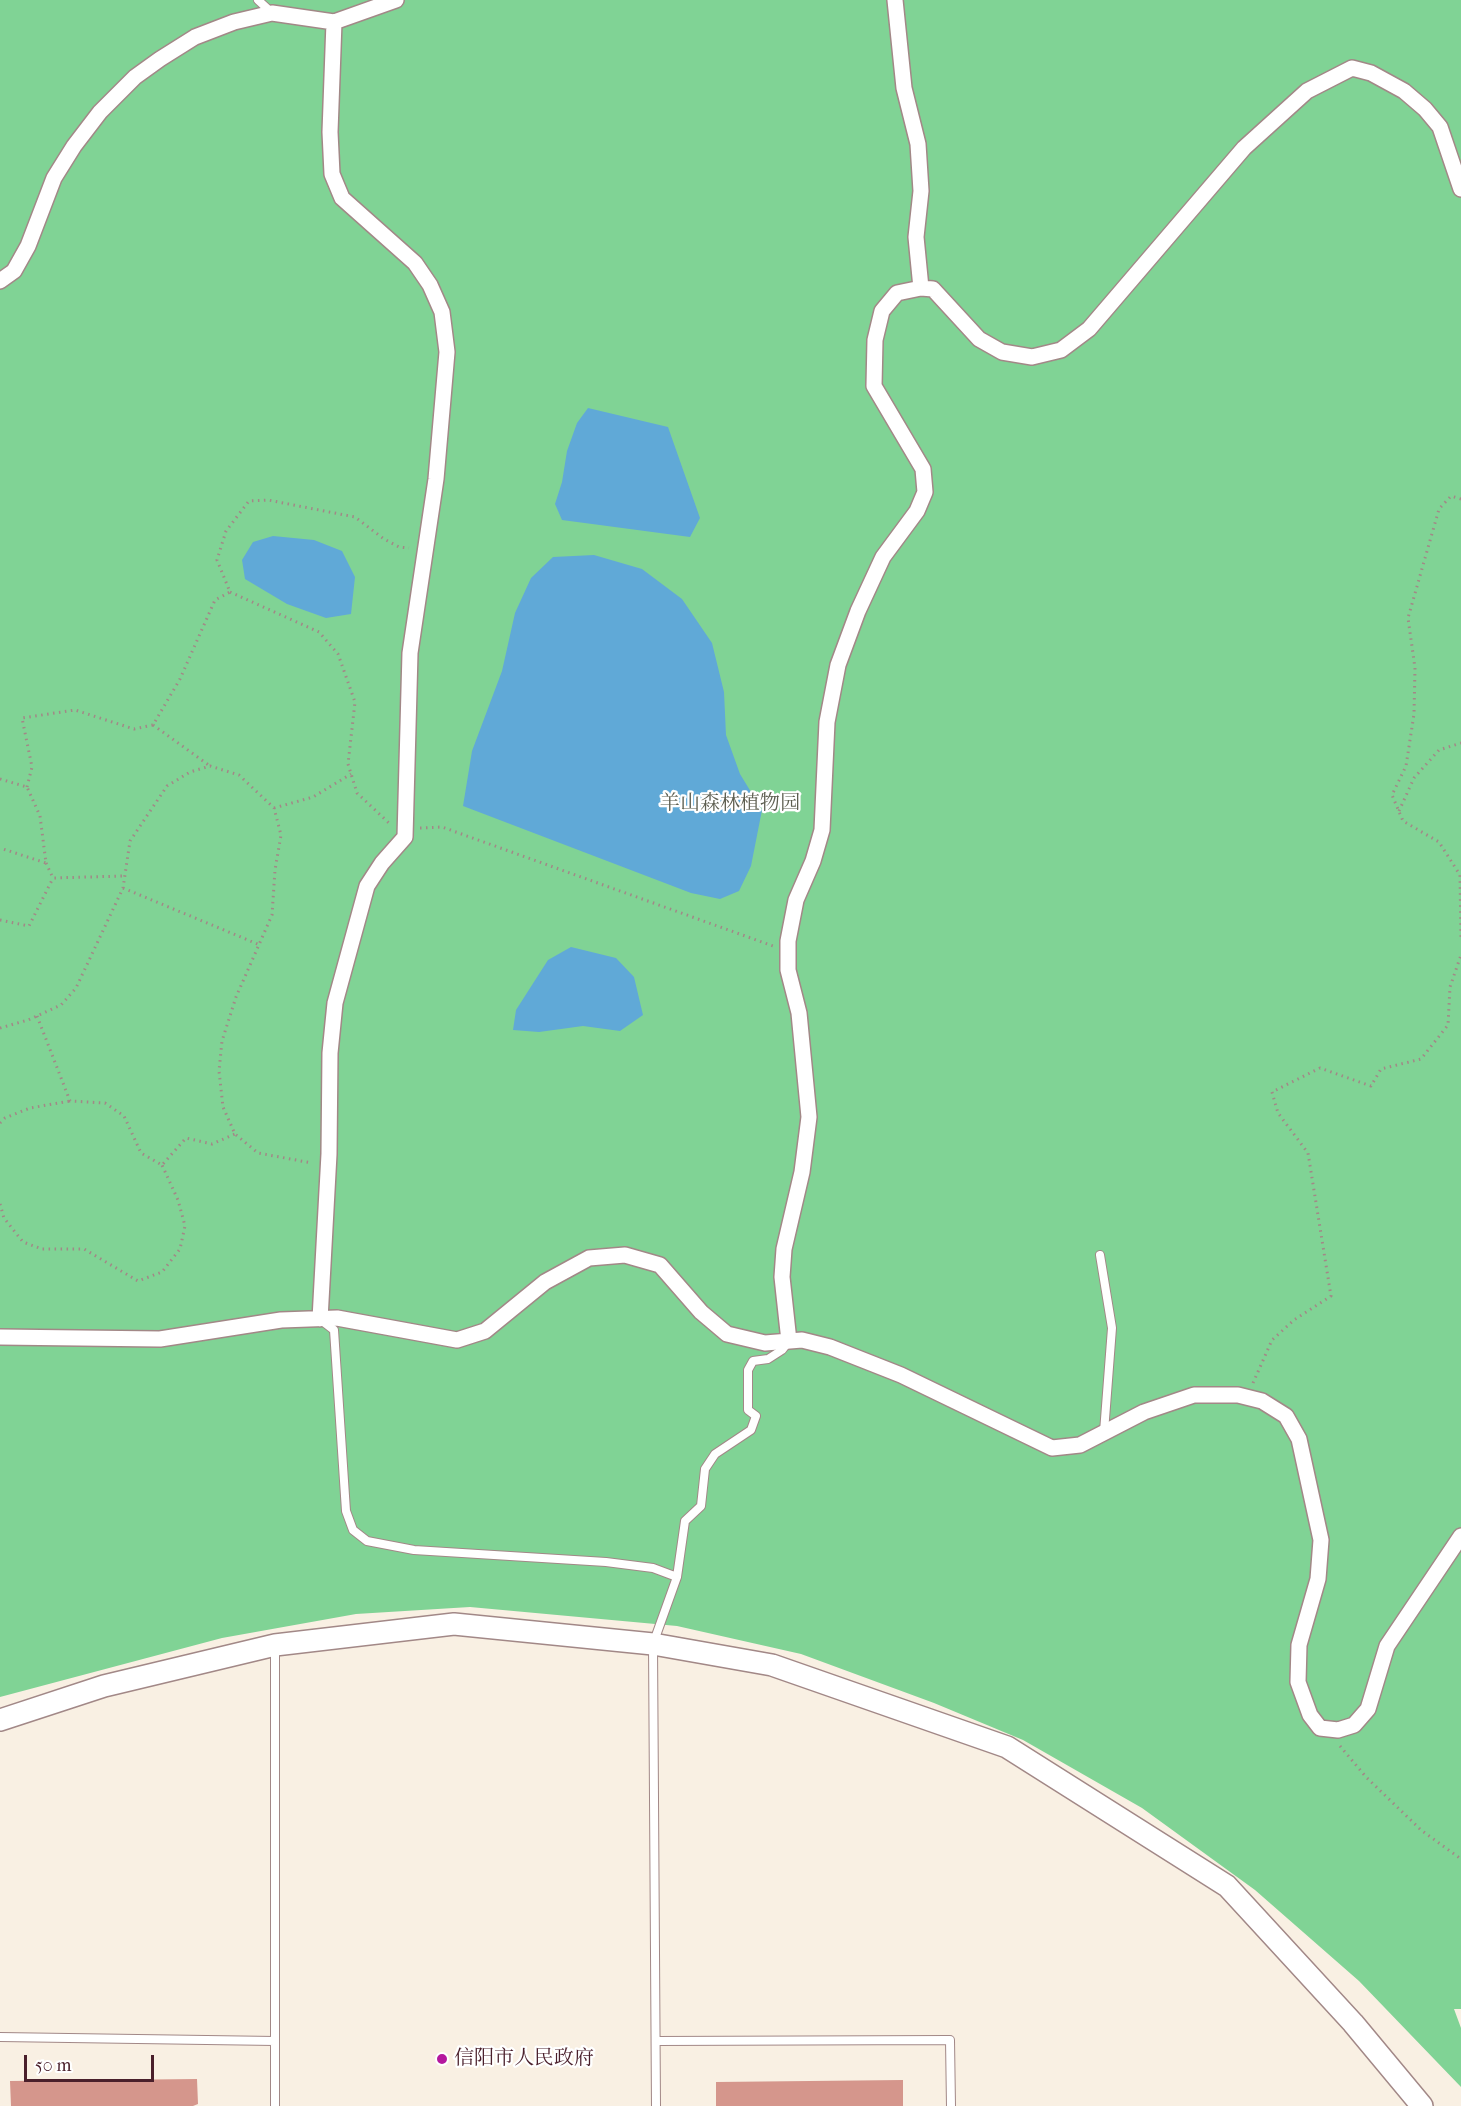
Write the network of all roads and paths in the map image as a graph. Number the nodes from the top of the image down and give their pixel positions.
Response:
1 (258, 0) edge
2 (396, 0) edge
3 (895, 0) edge
4 (272, 13) junction
5 (334, 22) junction
6 (1461, 189) edge
7 (0, 281) edge
8 (921, 288) junction
9 (1461, 499) edge
10 (425, 549) junction
11 (230, 592) junction
12 (153, 725) junction
13 (1461, 743) edge
14 (210, 766) junction
15 (351, 774) junction
16 (0, 779) edge
17 (27, 787) junction
18 (274, 808) junction
19 (1399, 811) junction
20 (405, 833) junction
21 (0, 848) edge
22 (46, 863) junction
23 (124, 876) junction
24 (53, 878) junction
25 (123, 888) junction
26 (0, 921) edge
27 (1461, 938) edge
28 (260, 945) junction
29 (788, 948) junction
30 (1461, 955) edge
31 (37, 1016) junction
32 (0, 1028) edge
33 (70, 1101) junction
34 (0, 1123) edge
35 (235, 1134) junction
36 (162, 1165) junction
37 (329, 1165) junction
38 (0, 1204) edge
39 (1100, 1255) dead end
40 (320, 1319) junction
41 (0, 1337) edge
42 (789, 1341) junction
43 (1246, 1396) junction
44 (1104, 1433) junction
45 (1461, 1536) edge
46 (677, 1577) junction
47 (275, 1644) junction
48 (653, 1644) junction
49 (0, 1720) edge
50 (1338, 1730) junction
51 (1461, 1859) edge
52 (0, 2037) edge
53 (275, 2041) junction
54 (656, 2041) junction
55 (275, 2106) edge
56 (656, 2106) edge
57 (951, 2106) edge
58 (1422, 2106) edge

1 - 4 lane
2 - 5 street
3 - 8 street
4 - 5 street
4 - 7 street
5 - 10 street
6 - 8 street
8 - 29 street
9 - 19 path
10 - 11 path
10 - 20 street
11 - 12 path
11 - 15 path
12 - 14 path
12 - 17 path
13 - 19 path
14 - 18 path
14 - 23 path
15 - 18 path
15 - 20 path
16 - 17 path
17 - 22 path
18 - 28 path
19 - 27 path
20 - 29 path
20 - 37 street
21 - 22 path
22 - 24 path
23 - 24 path
23 - 25 path
24 - 26 path
25 - 28 path
25 - 31 path
28 - 35 path
29 - 42 street
30 - 43 path
31 - 32 path
31 - 33 path
33 - 34 path
33 - 36 path
35 - 36 path
35 - 37 path
36 - 38 path
37 - 40 street
39 - 44 lane
40 - 41 street
40 - 42 street
40 - 46 lane
42 - 44 street
42 - 46 lane
43 - 44 street
43 - 50 street
45 - 50 street
46 - 48 lane
47 - 48 street
47 - 49 street
47 - 53 lane
48 - 54 lane
48 - 58 street
50 - 51 path
52 - 53 lane
53 - 55 lane
54 - 56 lane
54 - 57 lane

